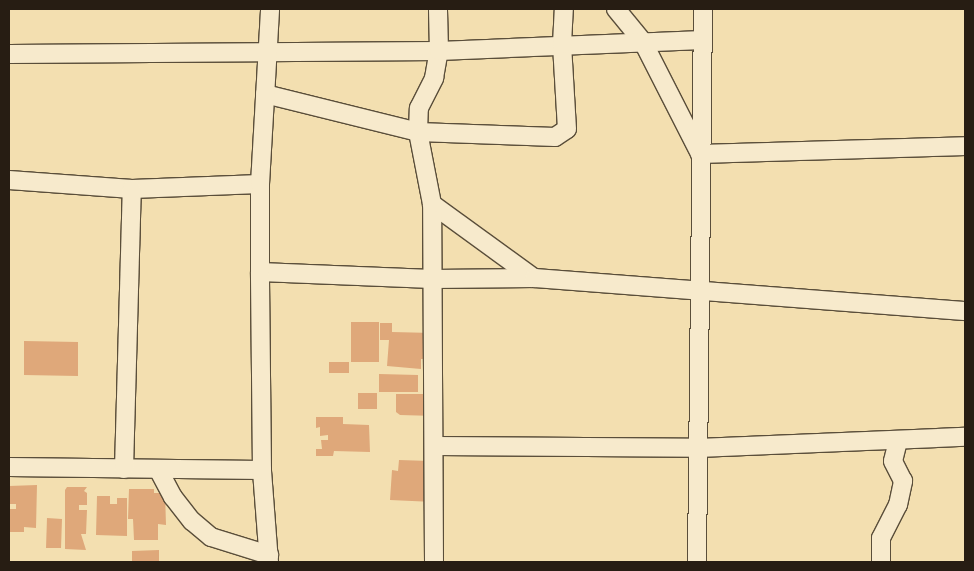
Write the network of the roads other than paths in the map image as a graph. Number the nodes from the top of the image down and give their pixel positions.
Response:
1 (270, 9) edge
2 (438, 9) edge
3 (564, 9) edge
4 (616, 9) edge
5 (703, 9) edge
6 (703, 40) junction
7 (643, 42) junction
8 (562, 44) junction
9 (267, 51) junction
10 (439, 51) junction
11 (9, 54) edge
12 (264, 94) junction
13 (418, 132) junction
14 (965, 146) edge
15 (700, 154) junction
16 (9, 180) edge
17 (260, 184) junction
18 (132, 189) junction
19 (432, 204) junction
20 (260, 272) junction
21 (534, 278) junction
22 (432, 279) junction
23 (700, 293) junction
24 (965, 311) edge
25 (965, 437) edge
26 (898, 441) junction
27 (436, 446) junction
28 (698, 448) junction
29 (9, 467) edge
30 (124, 469) junction
31 (158, 470) junction
32 (262, 470) junction
33 (269, 558) edge
34 (434, 562) edge
35 (697, 562) edge
36 (881, 562) edge

1 - 9 street
2 - 10 street
3 - 8 street
4 - 7 street
5 - 6 street
6 - 7 street
6 - 15 street
7 - 8 street
7 - 15 street
8 - 10 street
8 - 13 street
9 - 10 street
9 - 11 street
9 - 12 street
10 - 13 street
12 - 13 street
12 - 17 street
13 - 19 street
14 - 15 street
15 - 23 street
16 - 18 street
17 - 18 street
17 - 20 street
18 - 30 street
19 - 21 street
19 - 22 street
20 - 22 street
20 - 32 street
21 - 22 street
21 - 23 street
22 - 27 street
23 - 24 street
23 - 28 street
25 - 26 street
26 - 28 street
26 - 36 street
27 - 28 street
27 - 34 street
28 - 35 street
29 - 30 street
30 - 31 street
31 - 32 street
31 - 33 street
32 - 33 street

